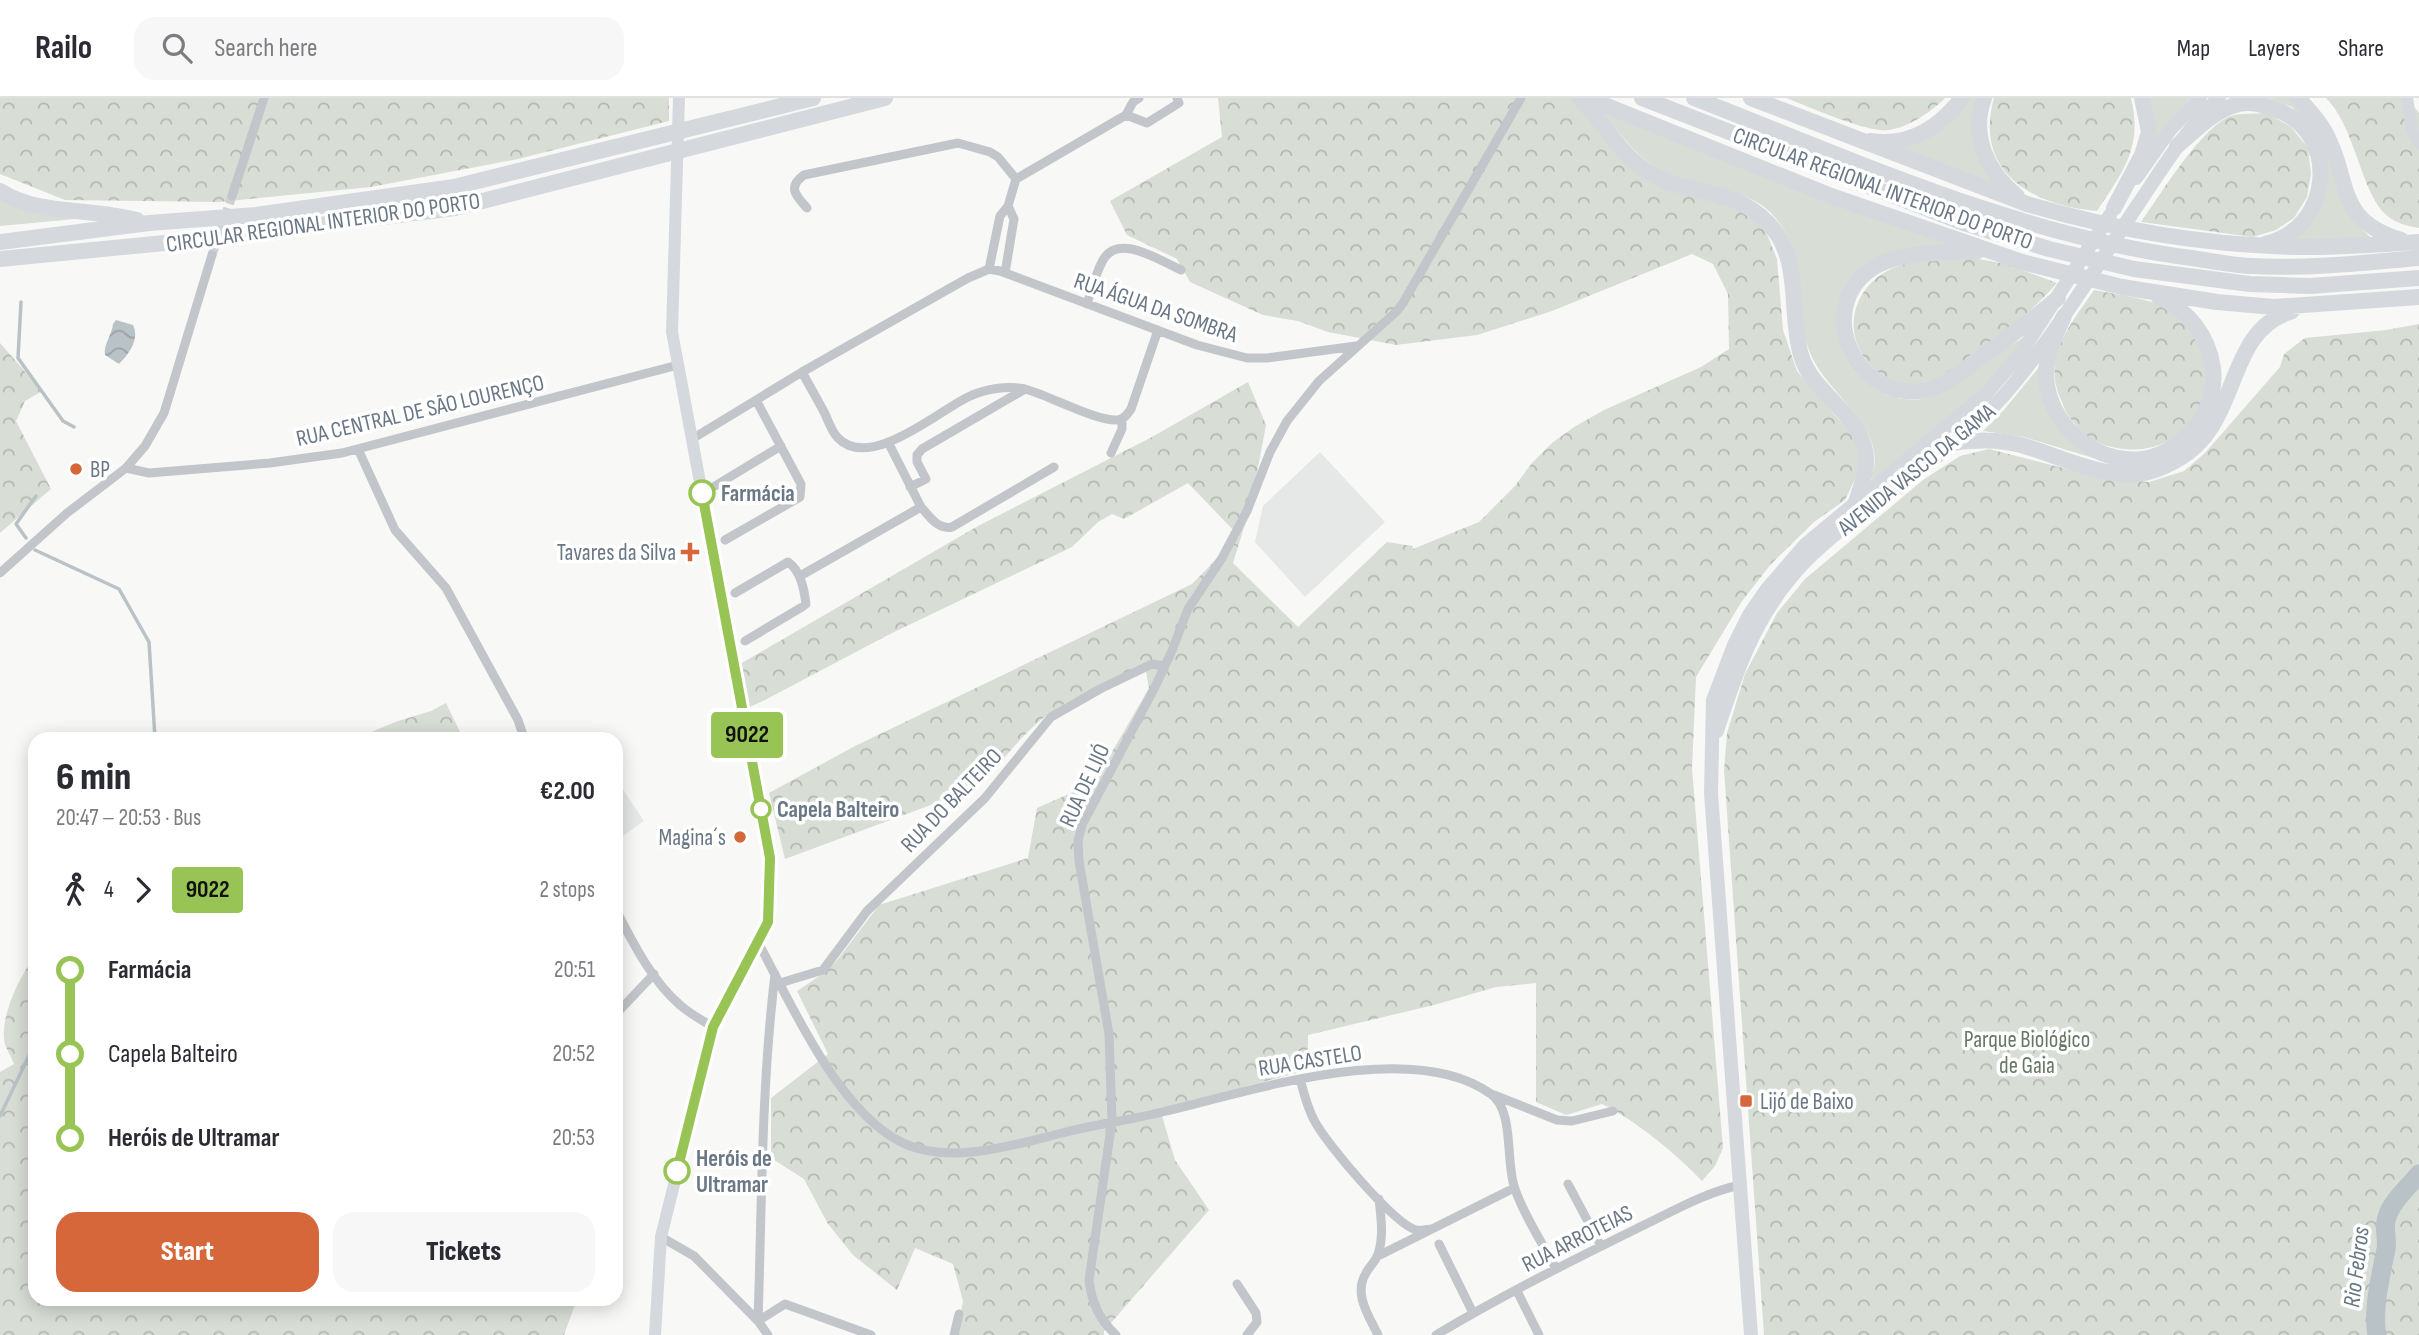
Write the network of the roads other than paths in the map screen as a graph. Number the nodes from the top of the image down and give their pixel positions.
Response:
1 (264, 98) edge
2 (679, 98) edge
3 (813, 98) edge
4 (885, 98) edge
5 (1139, 98) edge
6 (1177, 98) edge
7 (1521, 98) edge
8 (1579, 98) edge
9 (1587, 98) edge
10 (1642, 98) edge
11 (1694, 98) edge
12 (1751, 98) edge
13 (1962, 98) edge
14 (1984, 98) edge
15 (2142, 98) edge
16 (2200, 98) edge
17 (2219, 98) edge
18 (2298, 98) edge
19 (2407, 98) edge
20 (1126, 115) junction
21 (1850, 137) junction
22 (2419, 143) edge
23 (2177, 146) junction
24 (1016, 179) junction
25 (0, 191) edge
26 (232, 196) tunnel mouth
27 (2028, 204) junction
28 (1008, 206) junction
29 (807, 208) dead end
30 (2114, 208) junction
31 (149, 223) junction
32 (0, 242) edge
33 (2414, 242) edge
34 (2259, 245) junction
35 (1990, 252) junction
36 (212, 255) tunnel mouth
37 (2419, 258) edge
38 (0, 259) edge
39 (989, 269) junction
40 (1181, 270) dead end
41 (1005, 273) junction
42 (2419, 278) edge
43 (2149, 291) junction
44 (2419, 297) edge
45 (2058, 298) junction
46 (1087, 304) junction
47 (2310, 306) junction
48 (2064, 316) junction
49 (1158, 330) junction
50 (1356, 346) junction
51 (678, 365) junction
52 (802, 372) junction
53 (1025, 389) junction
54 (756, 400) junction
55 (1122, 419) junction
56 (692, 439) junction
57 (888, 442) junction
58 (1952, 443) junction
59 (781, 446) junction
60 (358, 449) junction
61 (1111, 453) dead end
62 (1054, 467) dead end
63 (125, 468) junction
64 (715, 486) dead end
65 (910, 486) junction
66 (1856, 502) junction
67 (921, 507) junction
68 (725, 540) dead end
69 (0, 573) edge
70 (800, 576) junction
71 (735, 593) dead end
72 (745, 641) dead end
73 (1165, 666) junction
74 (522, 732) edge
75 (1712, 749) junction
76 (623, 924) edge
77 (758, 942) junction
78 (654, 974) junction
79 (775, 974) junction
80 (780, 983) junction
81 (623, 1007) edge
82 (713, 1027) junction
83 (1300, 1079) junction
84 (1492, 1094) junction
85 (1613, 1111) dead end
86 (1112, 1121) junction
87 (1568, 1184) dead end
88 (1740, 1185) junction
89 (1514, 1188) junction
90 (1379, 1199) junction
91 (1432, 1229) junction
92 (661, 1237) junction
93 (1439, 1244) dead end
94 (1601, 1246) junction
95 (1378, 1256) junction
96 (1556, 1269) junction
97 (1237, 1284) dead end
98 (1517, 1292) junction
99 (1473, 1313) junction
100 (959, 1314) dead end
101 (758, 1321) junction
102 (655, 1335) edge
103 (768, 1335) edge
104 (871, 1335) edge
105 (954, 1335) edge
106 (1116, 1335) edge
107 (1247, 1335) edge
108 (1378, 1335) edge
109 (1436, 1335) edge
110 (1539, 1335) edge
111 (1751, 1335) edge

1 - 26 street
2 - 51 street
3 - 31 highway, CIRCULAR REGIONAL INTERIOR DO PORTO
4 - 38 highway, CIRCULAR REGIONAL INTERIOR DO PORTO
5 - 20 street
6 - 20 street
7 - 50 street
8 - 66 highway
9 - 35 highway
10 - 42 highway, CIRCULAR REGIONAL INTERIOR DO PORTO
11 - 37 highway, CIRCULAR REGIONAL INTERIOR DO PORTO
12 - 21 highway
13 - 21 highway
14 - 27 highway
15 - 30 highway
16 - 30 main road, AVENIDA VASCO DA GAMA
17 - 23 main road, AVENIDA VASCO DA GAMA
18 - 33 highway
19 - 22 street
20 - 24 street
21 - 27 highway
23 - 34 highway
23 - 48 main road, AVENIDA VASCO DA GAMA
24 - 28 street
24 - 29 street
25 - 31 highway
27 - 34 highway
28 - 39 street
28 - 41 street
30 - 45 main road, AVENIDA VASCO DA GAMA
31 - 32 highway, CIRCULAR REGIONAL INTERIOR DO PORTO
33 - 34 highway
35 - 43 highway
35 - 45 highway
36 - 63 street
39 - 41 street, RUA ÁGUA DA SOMBRA
39 - 52 street
40 - 46 street
41 - 46 street, RUA ÁGUA DA SOMBRA
43 - 47 highway
43 - 48 highway
44 - 47 highway
45 - 66 main road, AVENIDA VASCO DA GAMA
46 - 49 street, RUA ÁGUA DA SOMBRA
47 - 58 highway
48 - 58 main road, AVENIDA VASCO DA GAMA
49 - 50 street, RUA ÁGUA DA SOMBRA
49 - 55 street
50 - 73 street, RUA DE LIJÓ
51 - 56 street
51 - 60 street, RUA CENTRAL DE SÃO LOURENÇO
52 - 54 street
52 - 57 street
53 - 55 street
53 - 57 street
53 - 65 street
54 - 56 street
54 - 59 street
55 - 61 street
56 - 77 street
57 - 65 street
58 - 75 main road, AVENIDA VASCO DA GAMA
59 - 64 street
59 - 68 street
60 - 63 street, RUA CENTRAL DE SÃO LOURENÇO
60 - 74 street
62 - 67 street
63 - 69 street
65 - 67 street
66 - 75 main road, AVENIDA VASCO DA GAMA
67 - 70 street
70 - 71 street
70 - 72 street
73 - 80 street, RUA DO BALTEIRO
73 - 86 street, RUA DE LIJÓ
75 - 88 main road, AVENIDA VASCO DA GAMA
76 - 78 street
77 - 79 street, RUA CASTELO
77 - 82 street
78 - 81 street
78 - 82 street
79 - 80 street, RUA CASTELO
79 - 101 street
80 - 86 street, RUA CASTELO
82 - 92 street
83 - 84 street, RUA CASTELO
83 - 86 street, RUA CASTELO
83 - 90 street
84 - 85 street, RUA CASTELO
84 - 89 street
86 - 106 street, RUA DE LIJÓ
87 - 94 street
88 - 94 street, RUA ARROTEIAS
88 - 111 main road, AVENIDA VASCO DA GAMA
89 - 91 street
89 - 96 street
90 - 91 street
90 - 95 street
91 - 95 street
92 - 101 street
92 - 102 street
93 - 99 street
94 - 96 street, RUA ARROTEIAS
95 - 108 street
96 - 98 street, RUA ARROTEIAS
97 - 107 street
98 - 99 street, RUA ARROTEIAS
98 - 110 street
99 - 109 street, RUA ARROTEIAS
100 - 105 street
101 - 103 street
101 - 104 street

